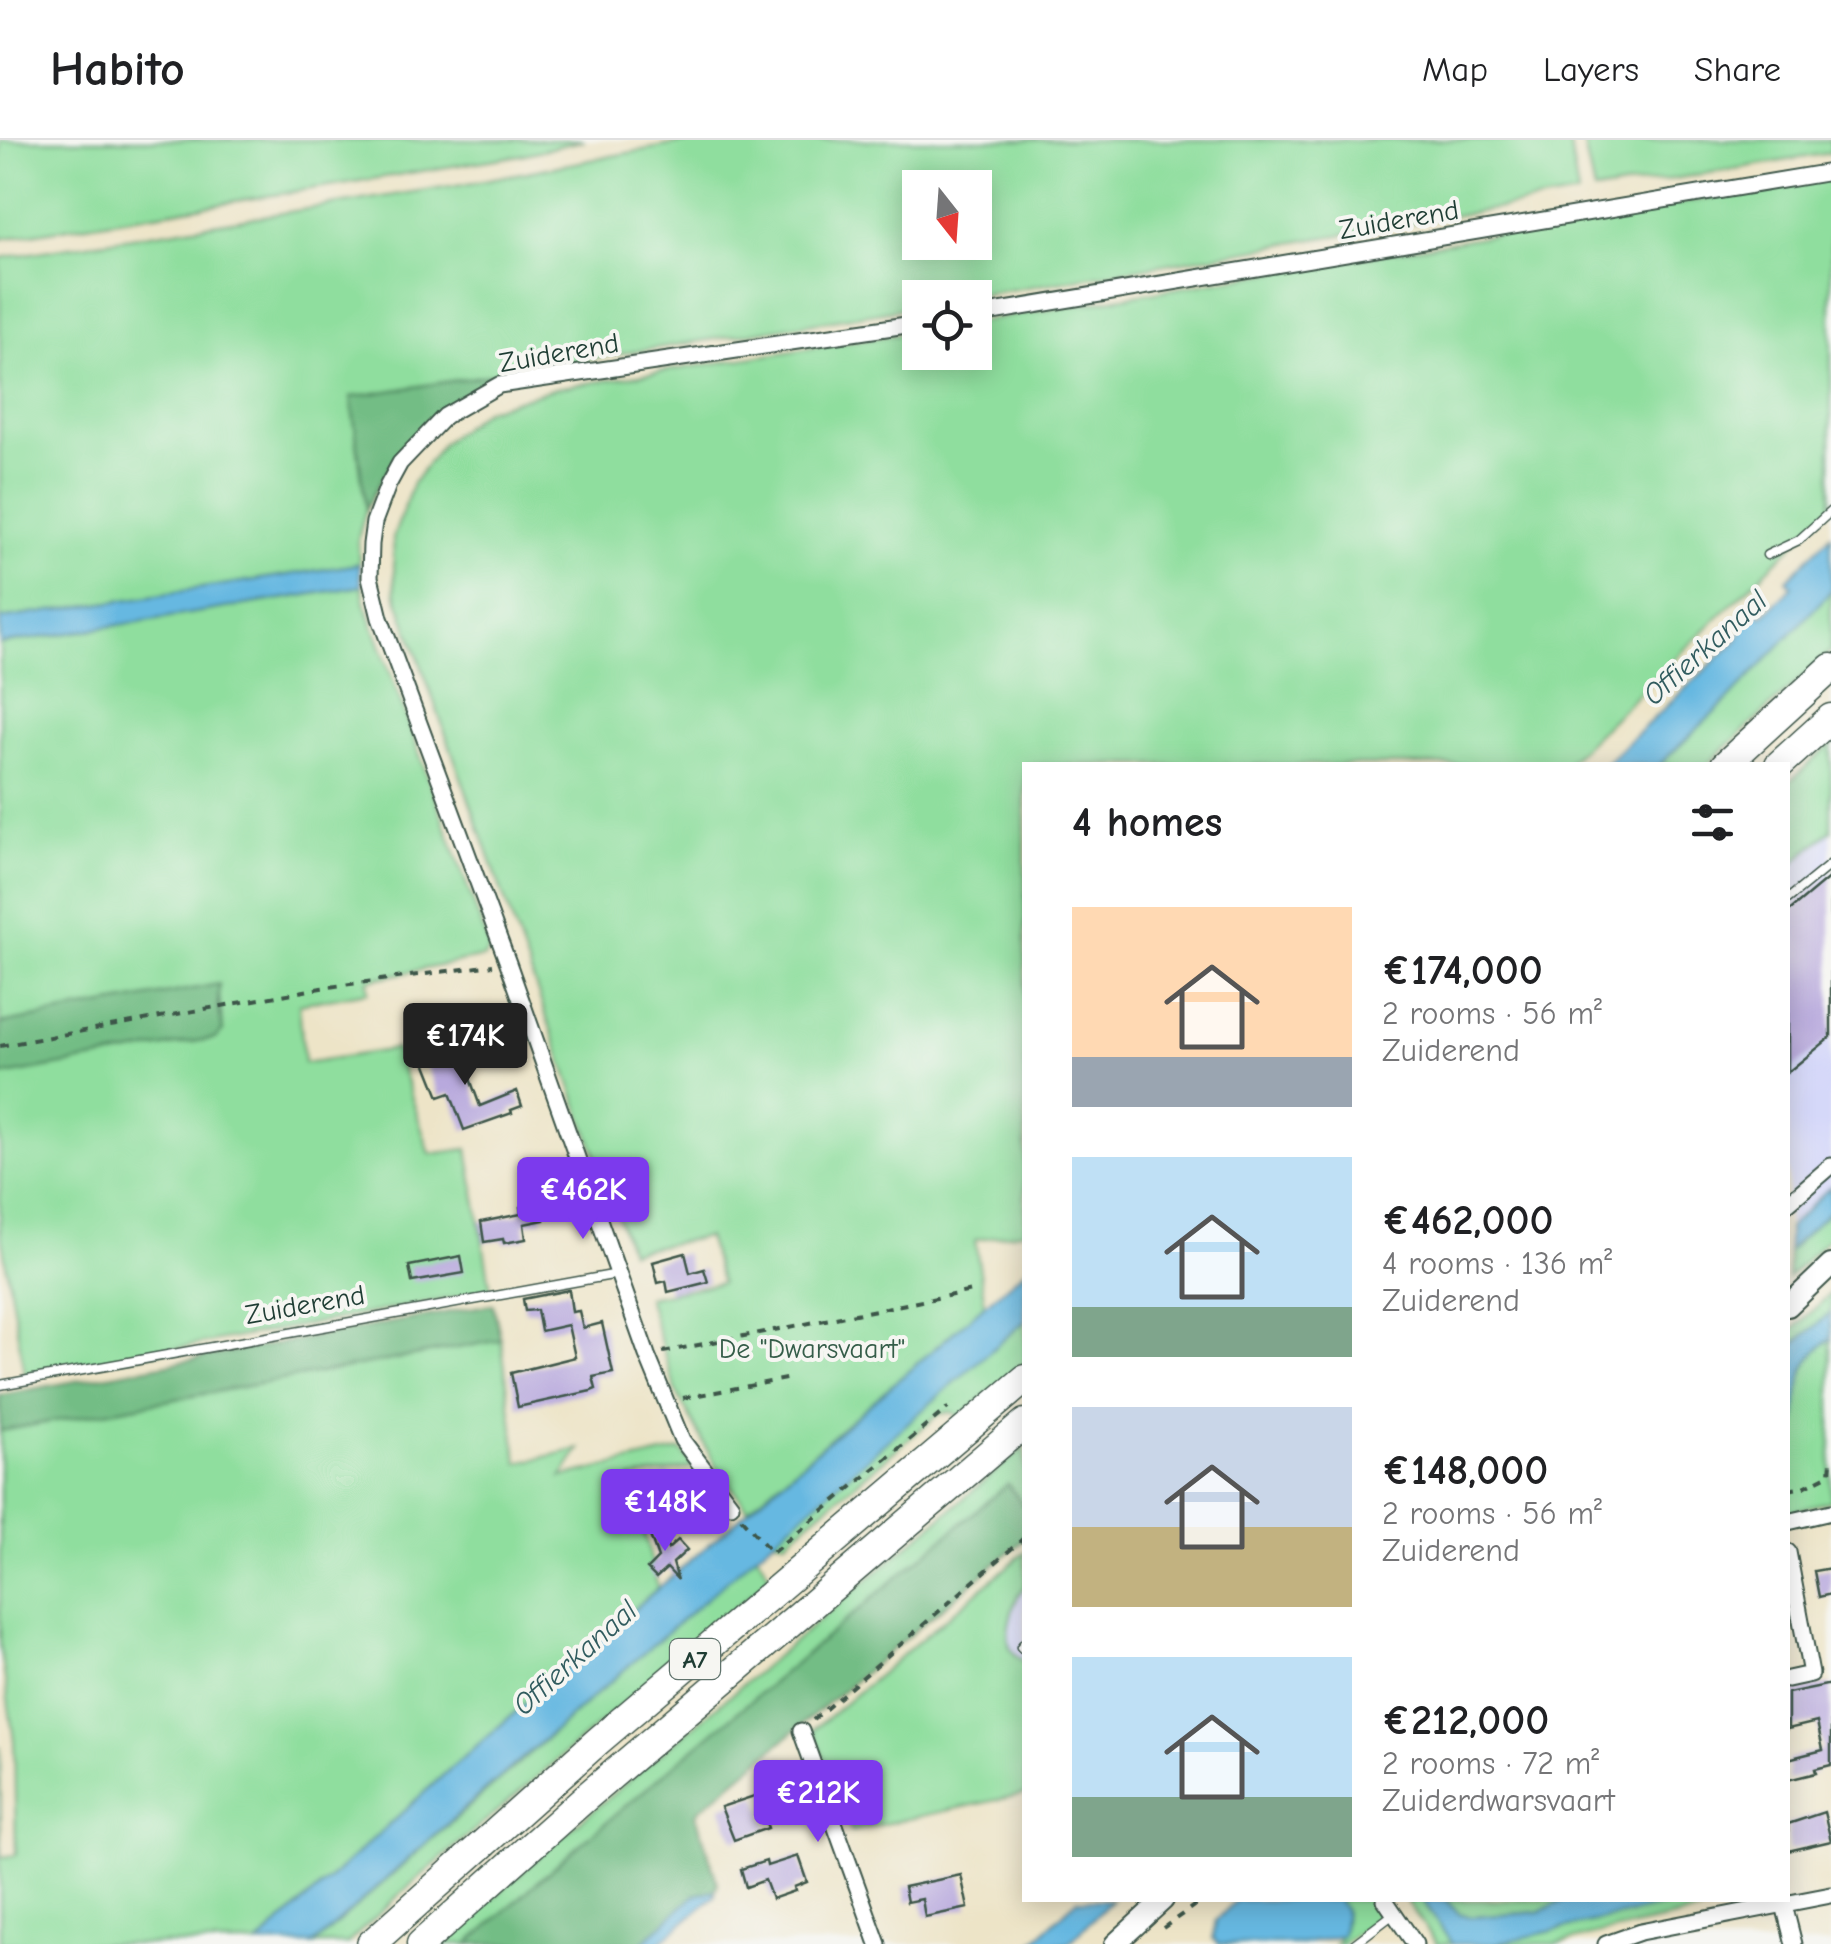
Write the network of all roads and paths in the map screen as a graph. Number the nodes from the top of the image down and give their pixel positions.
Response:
1 (1831, 172) edge
2 (992, 312) edge
3 (902, 326) edge
4 (1831, 511) edge
5 (1767, 555) dead end
6 (1831, 668) edge
7 (1831, 718) edge
8 (1727, 762) edge
9 (1781, 762) edge
10 (1831, 864) edge
11 (1790, 897) edge
12 (508, 963) junction
13 (0, 1046) edge
14 (1831, 1166) edge
15 (1790, 1201) edge
16 (1831, 1265) edge
17 (618, 1274) junction
18 (972, 1291) dead end
19 (1790, 1304) edge
20 (646, 1355) junction
21 (791, 1378) dead end
22 (1022, 1383) edge
23 (0, 1385) edge
24 (666, 1402) junction
25 (948, 1408) dead end
26 (1022, 1426) edge
27 (1831, 1461) edge
28 (1790, 1490) edge
29 (734, 1509) joint
30 (1831, 1512) edge
31 (1790, 1522) edge
32 (1022, 1540) edge
33 (1790, 1563) edge
34 (1790, 1679) edge
35 (801, 1731) joint
36 (1831, 1895) edge
37 (1160, 1902) edge
38 (1390, 1906) edge
39 (1737, 1906) edge
40 (1784, 1906) junction
41 (1642, 1938) edge
42 (371, 1944) edge
43 (422, 1944) edge
44 (878, 1944) edge
45 (1116, 1944) edge
46 (1354, 1944) edge
47 (1415, 1944) edge
48 (1606, 1944) edge
49 (1794, 1944) edge

1 - 2 street, Zuiderend
3 - 12 street, Zuiderend
4 - 5 lane
6 - 8 highway
7 - 9 highway
10 - 11 lane
12 - 13 path
12 - 17 street, Zuiderend
14 - 15 street
16 - 19 street
17 - 20 street, Zuiderend
17 - 23 lane, Zuiderend
18 - 20 path
20 - 24 street, Zuiderend
21 - 24 path
22 - 42 highway, A7
24 - 29 street, Zuiderend
25 - 29 path
26 - 43 highway, A7
27 - 28 path
30 - 31 street
32 - 35 path
33 - 34 street
35 - 44 street
36 - 40 street
37 - 45 street
38 - 46 lane
38 - 47 street
39 - 40 street
39 - 41 street
40 - 49 street
41 - 48 street

